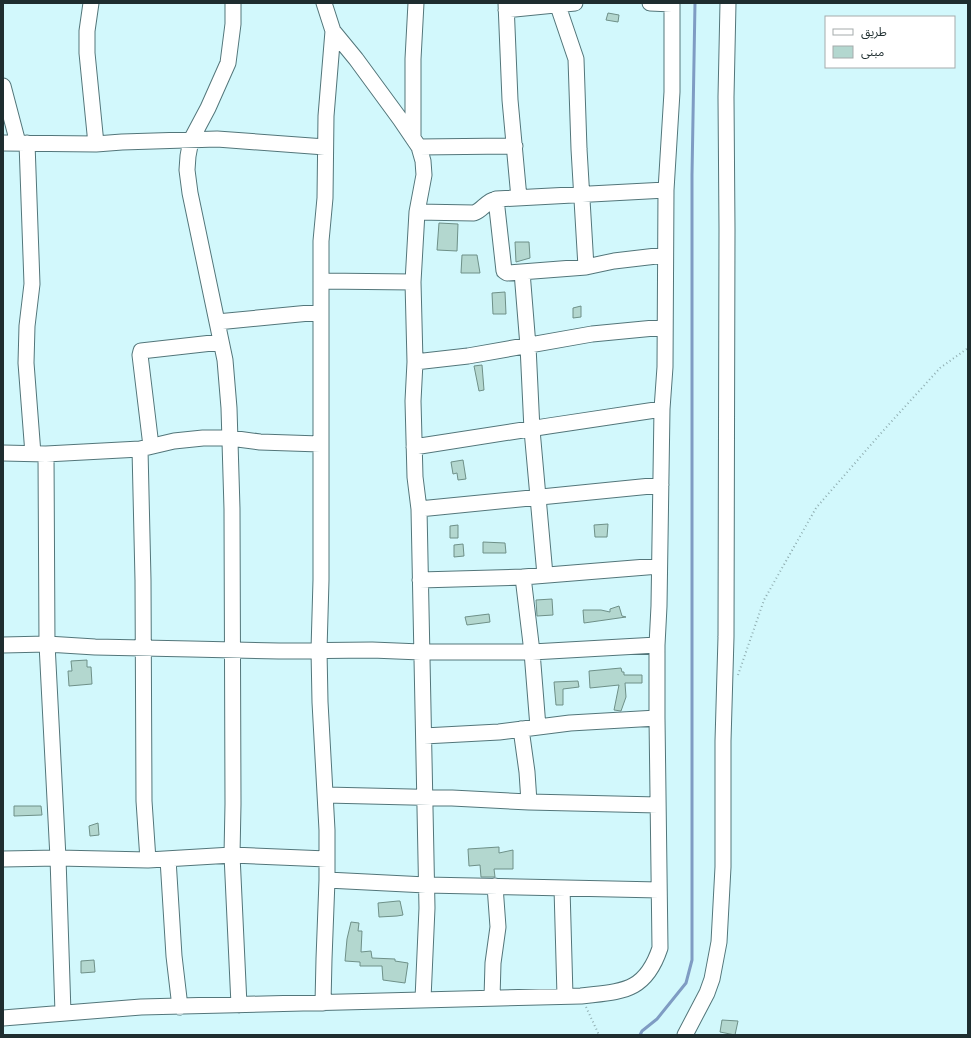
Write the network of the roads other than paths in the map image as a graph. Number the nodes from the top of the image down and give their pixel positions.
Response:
1 (90, 3) edge
2 (233, 3) edge
3 (324, 3) edge
4 (416, 3) edge
5 (575, 3) edge
6 (650, 3) edge
7 (728, 3) edge
8 (558, 4) edge
9 (672, 4) edge
10 (506, 7) edge
11 (333, 31) junction
12 (3, 86) edge
13 (191, 140) junction
14 (416, 142) junction
15 (16, 143) edge
16 (96, 144) junction
17 (515, 146) junction
18 (325, 147) junction
19 (666, 190) junction
20 (581, 194) junction
21 (519, 198) junction
22 (496, 199) junction
23 (417, 212) junction
24 (665, 255) junction
25 (586, 267) junction
26 (522, 272) junction
27 (321, 281) junction
28 (413, 282) junction
29 (320, 312) junction
30 (217, 322) junction
31 (665, 327) junction
32 (221, 342) junction
33 (528, 346) junction
34 (415, 362) junction
35 (662, 409) junction
36 (532, 430) junction
37 (230, 438) junction
38 (320, 444) junction
39 (414, 447) junction
40 (145, 448) junction
41 (3, 453) edge
42 (39, 454) junction
43 (661, 485) junction
44 (538, 497) junction
45 (419, 509) junction
46 (659, 566) junction
47 (545, 575) junction
48 (523, 577) junction
49 (420, 580) junction
50 (47, 644) junction
51 (657, 645) junction
52 (3, 646) edge
53 (143, 648) junction
54 (232, 650) junction
55 (319, 650) junction
56 (421, 652) junction
57 (532, 652) junction
58 (657, 718) junction
59 (538, 727) junction
60 (521, 729) junction
61 (424, 736) junction
62 (326, 795) junction
63 (424, 797) junction
64 (529, 802) junction
65 (658, 805) junction
66 (232, 855) junction
67 (58, 858) junction
68 (3, 859) edge
69 (168, 859) junction
70 (148, 860) junction
71 (327, 860) junction
72 (328, 880) junction
73 (426, 884) junction
74 (495, 886) junction
75 (562, 888) junction
76 (659, 890) junction
77 (565, 996) junction
78 (492, 998) junction
79 (423, 999) junction
80 (323, 1003) junction
81 (239, 1005) junction
82 (180, 1007) junction
83 (63, 1013) junction
84 (3, 1018) edge
85 (685, 1035) edge

1 - 16 street
2 - 13 street
3 - 11 street
4 - 14 street
5 - 8 street
6 - 9 street
7 - 85 street
8 - 10 street
8 - 20 street
9 - 19 street
10 - 17 street
11 - 14 street
11 - 18 street
12 - 15 street
13 - 16 street
13 - 18 street
13 - 30 street
14 - 17 street
14 - 23 street
15 - 16 street
15 - 42 street
17 - 21 street
18 - 27 street
19 - 20 street
19 - 24 street
20 - 21 street
20 - 25 street
21 - 22 street
22 - 23 street
22 - 26 street
23 - 28 street
24 - 25 street
24 - 31 street
25 - 26 street
26 - 33 street
27 - 28 street
27 - 29 street
28 - 34 street
29 - 30 street
29 - 38 street
30 - 32 street
31 - 33 street
31 - 35 street
32 - 37 street
32 - 40 street
33 - 34 street
33 - 36 street
34 - 39 street
35 - 36 street
35 - 43 street
36 - 39 street
36 - 44 street
37 - 38 street
37 - 40 street
37 - 54 street
38 - 55 street
39 - 45 street
40 - 42 street
40 - 53 street
41 - 42 street
42 - 50 street
43 - 44 street
43 - 46 street
44 - 45 street
44 - 47 street
45 - 49 street
46 - 47 street
46 - 51 street
47 - 48 street
48 - 49 street
48 - 57 street
49 - 56 street
50 - 52 street
50 - 53 street
50 - 67 street
51 - 57 street
51 - 58 street
53 - 54 street
53 - 70 street
54 - 55 street
54 - 66 street
55 - 56 street
55 - 62 street
56 - 57 street
56 - 61 street
57 - 59 street
58 - 59 street
58 - 65 street
59 - 60 street
60 - 61 street
60 - 64 street
61 - 63 street
62 - 63 street
62 - 71 street
63 - 64 street
63 - 73 street
64 - 65 street
65 - 76 street
66 - 69 street
66 - 71 street
66 - 81 street
67 - 68 street
67 - 70 street
67 - 83 street
69 - 70 street
69 - 82 street
71 - 72 street
72 - 73 street
72 - 80 street
73 - 74 street
73 - 79 street
74 - 75 street
74 - 78 street
75 - 76 street
75 - 77 street
76 - 77 street
77 - 78 street
78 - 79 street
79 - 80 street
80 - 81 street
81 - 82 street
82 - 83 street
83 - 84 street

